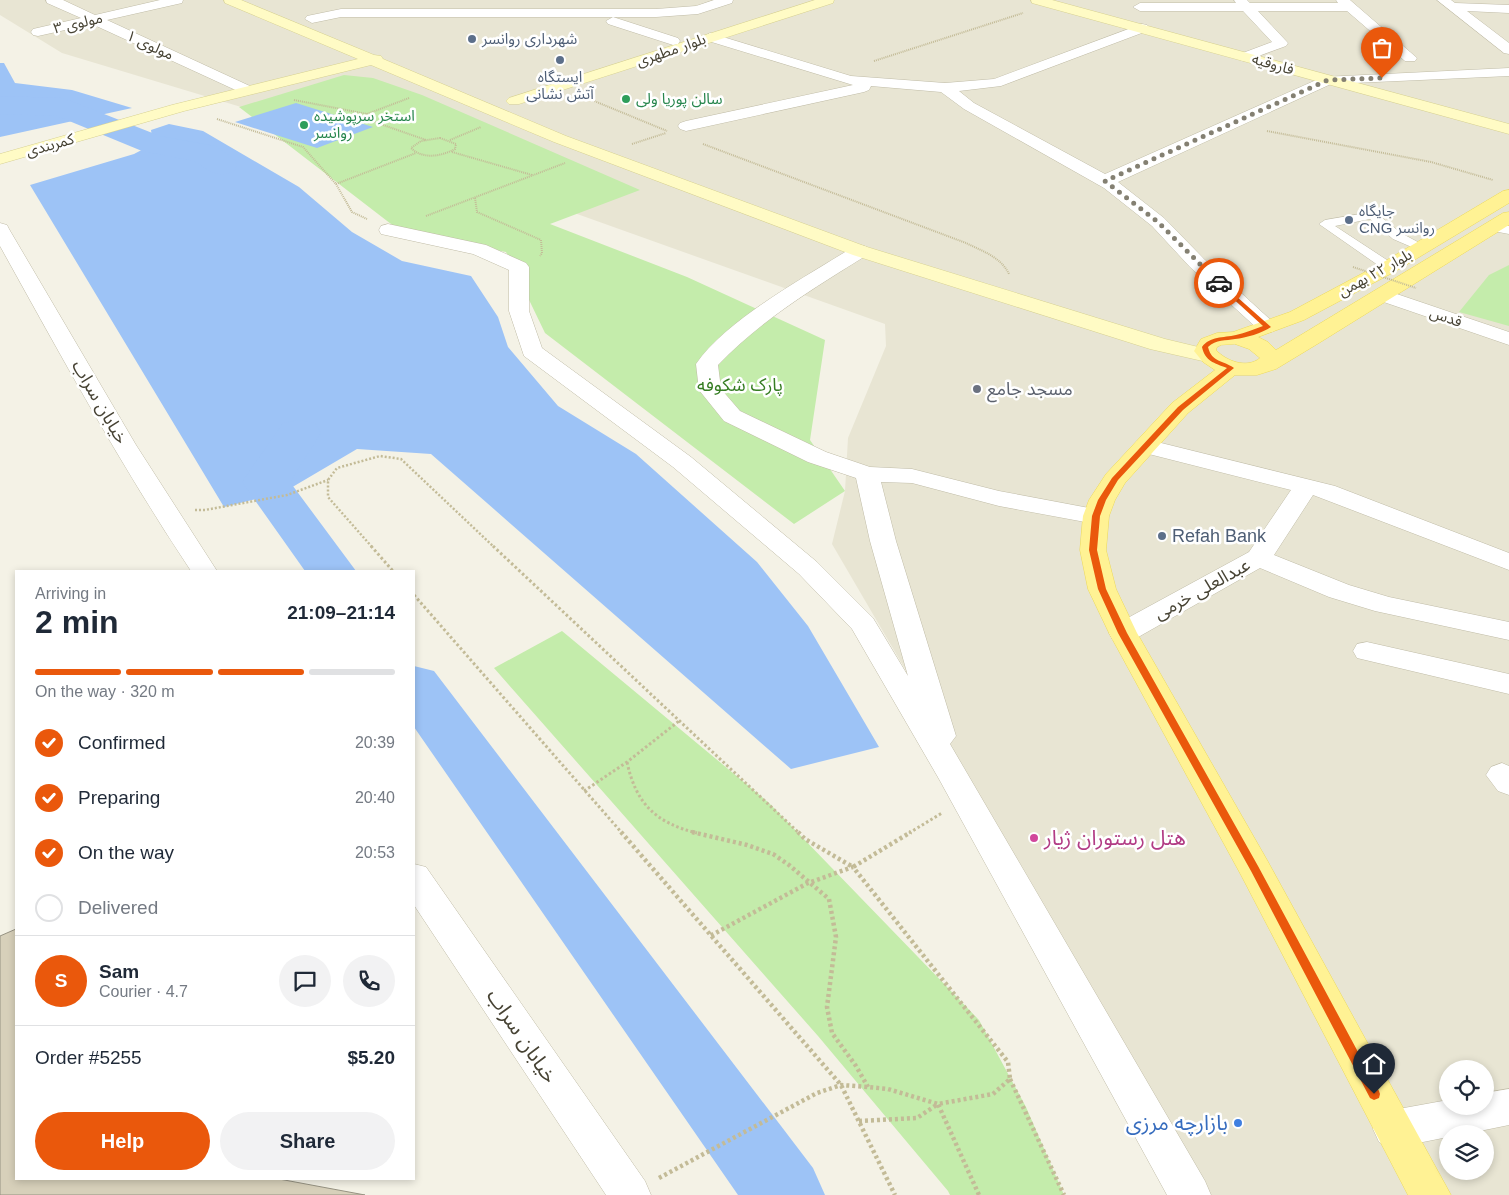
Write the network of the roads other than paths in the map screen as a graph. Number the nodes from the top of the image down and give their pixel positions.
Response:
1 (52, 0) edge
2 (177, 0) edge
3 (230, 0) edge
4 (265, 0) edge
5 (326, 0) edge
6 (427, 0) edge
7 (526, 0) edge
8 (727, 0) edge
9 (805, 0) edge
10 (828, 0) edge
11 (1043, 2) edge
12 (1137, 4) edge
13 (1243, 4) edge
14 (1346, 4) edge
15 (1448, 4) edge
16 (631, 7) edge
17 (1509, 9) edge
18 (420, 13) junction
19 (521, 13) junction
20 (591, 13) junction
21 (94, 19) junction
22 (312, 19) junction
23 (1139, 28) junction
24 (38, 32) dead end
25 (710, 37) junction
26 (673, 41) junction
27 (1509, 50) edge
28 (397, 53) junction
29 (1245, 57) junction
30 (1410, 58) dead end
31 (370, 60) junction
32 (1509, 72) edge
33 (1328, 80) junction
34 (880, 83) junction
35 (945, 88) junction
36 (251, 89) junction
37 (506, 98) junction
38 (539, 112) dead end
39 (556, 119) dead end
40 (686, 126) road end
41 (1509, 128) edge
42 (623, 151) junction
43 (0, 159) edge
44 (1105, 181) junction
45 (734, 186) dead end
46 (1505, 188) edge
47 (1509, 217) edge
48 (0, 229) edge
49 (1500, 229) edge
50 (388, 230) road end
51 (1421, 247) junction
52 (860, 250) junction
53 (1389, 267) junction
54 (1382, 295) junction
55 (1268, 327) junction
56 (1235, 338) junction
57 (1506, 339) edge
58 (1212, 350) junction
59 (1268, 364) junction
60 (1146, 446) junction
61 (867, 474) junction
62 (1306, 486) junction
63 (1096, 516) junction
64 (1259, 558) junction
65 (1509, 562) edge
66 (203, 570) edge
67 (1509, 631) edge
68 (1123, 633) junction
69 (1367, 651) dead end
70 (1509, 684) edge
71 (959, 787) junction
72 (415, 878) edge
73 (1509, 1107) edge
74 (1393, 1129) junction
75 (634, 1191) edge
76 (1190, 1195) edge
77 (1430, 1195) edge

1 - 21 street, مولوی ۱
2 - 21 street, مولوی ۳
3 - 31 main road
4 - 22 main road
5 - 22 street
6 - 18 street
7 - 19 street
8 - 16 street
9 - 26 main road, بلوار مطهری
10 - 25 main road, بلوار مطهری
11 - 23 main road, فاروقیه
12 - 13 street
12 - 23 street
13 - 14 street
13 - 29 street
14 - 30 street
15 - 17 street
15 - 27 street
16 - 20 street
18 - 19 street
18 - 22 street
19 - 20 street
20 - 26 street
21 - 24 street, مولوی ۳
21 - 36 street, مولوی ۱
22 - 28 main road
23 - 29 main road, فاروقیه
23 - 35 street
25 - 34 street
25 - 37 main road, بلوار مطهری
26 - 37 main road, بلوار مطهری
28 - 31 main road, کمربندی
28 - 37 main road
29 - 33 main road, فاروقیه
31 - 36 main road, کمربندی
31 - 42 main road
32 - 33 street
33 - 41 main road, فاروقیه
33 - 44 street
34 - 35 street
34 - 40 street
35 - 44 street
36 - 43 main road, کمربندی
37 - 38 main road
39 - 42 main road
42 - 45 main road
42 - 52 main road
44 - 55 street
46 - 51 main road, بلوار ۲۲ بهمن
47 - 49 main road, بلوار ۲۲ بهمن
48 - 66 street, خیابان سراب
49 - 54 main road, بلوار ۲۲ بهمن
50 - 71 street
51 - 53 main road, بلوار ۲۲ بهمن
51 - 53 lane
52 - 58 main road
52 - 61 street
53 - 55 main road, بلوار ۲۲ بهمن
54 - 57 street, قدس
54 - 59 main road, بلوار ۲۲ بهمن
55 - 56 main road, بلوار ۲۲ بهمن
56 - 58 main road
56 - 59 main road
58 - 59 main road
58 - 60 main road
60 - 62 street
60 - 63 main road
61 - 63 street
61 - 71 street
62 - 64 street, عبدالعلی خرمی
62 - 65 street
63 - 68 main road
64 - 67 street
64 - 68 street, عبدالعلی خرمی
68 - 74 main road
69 - 70 street
71 - 76 street
72 - 75 street, خیابان سراب
73 - 74 street
74 - 77 main road

